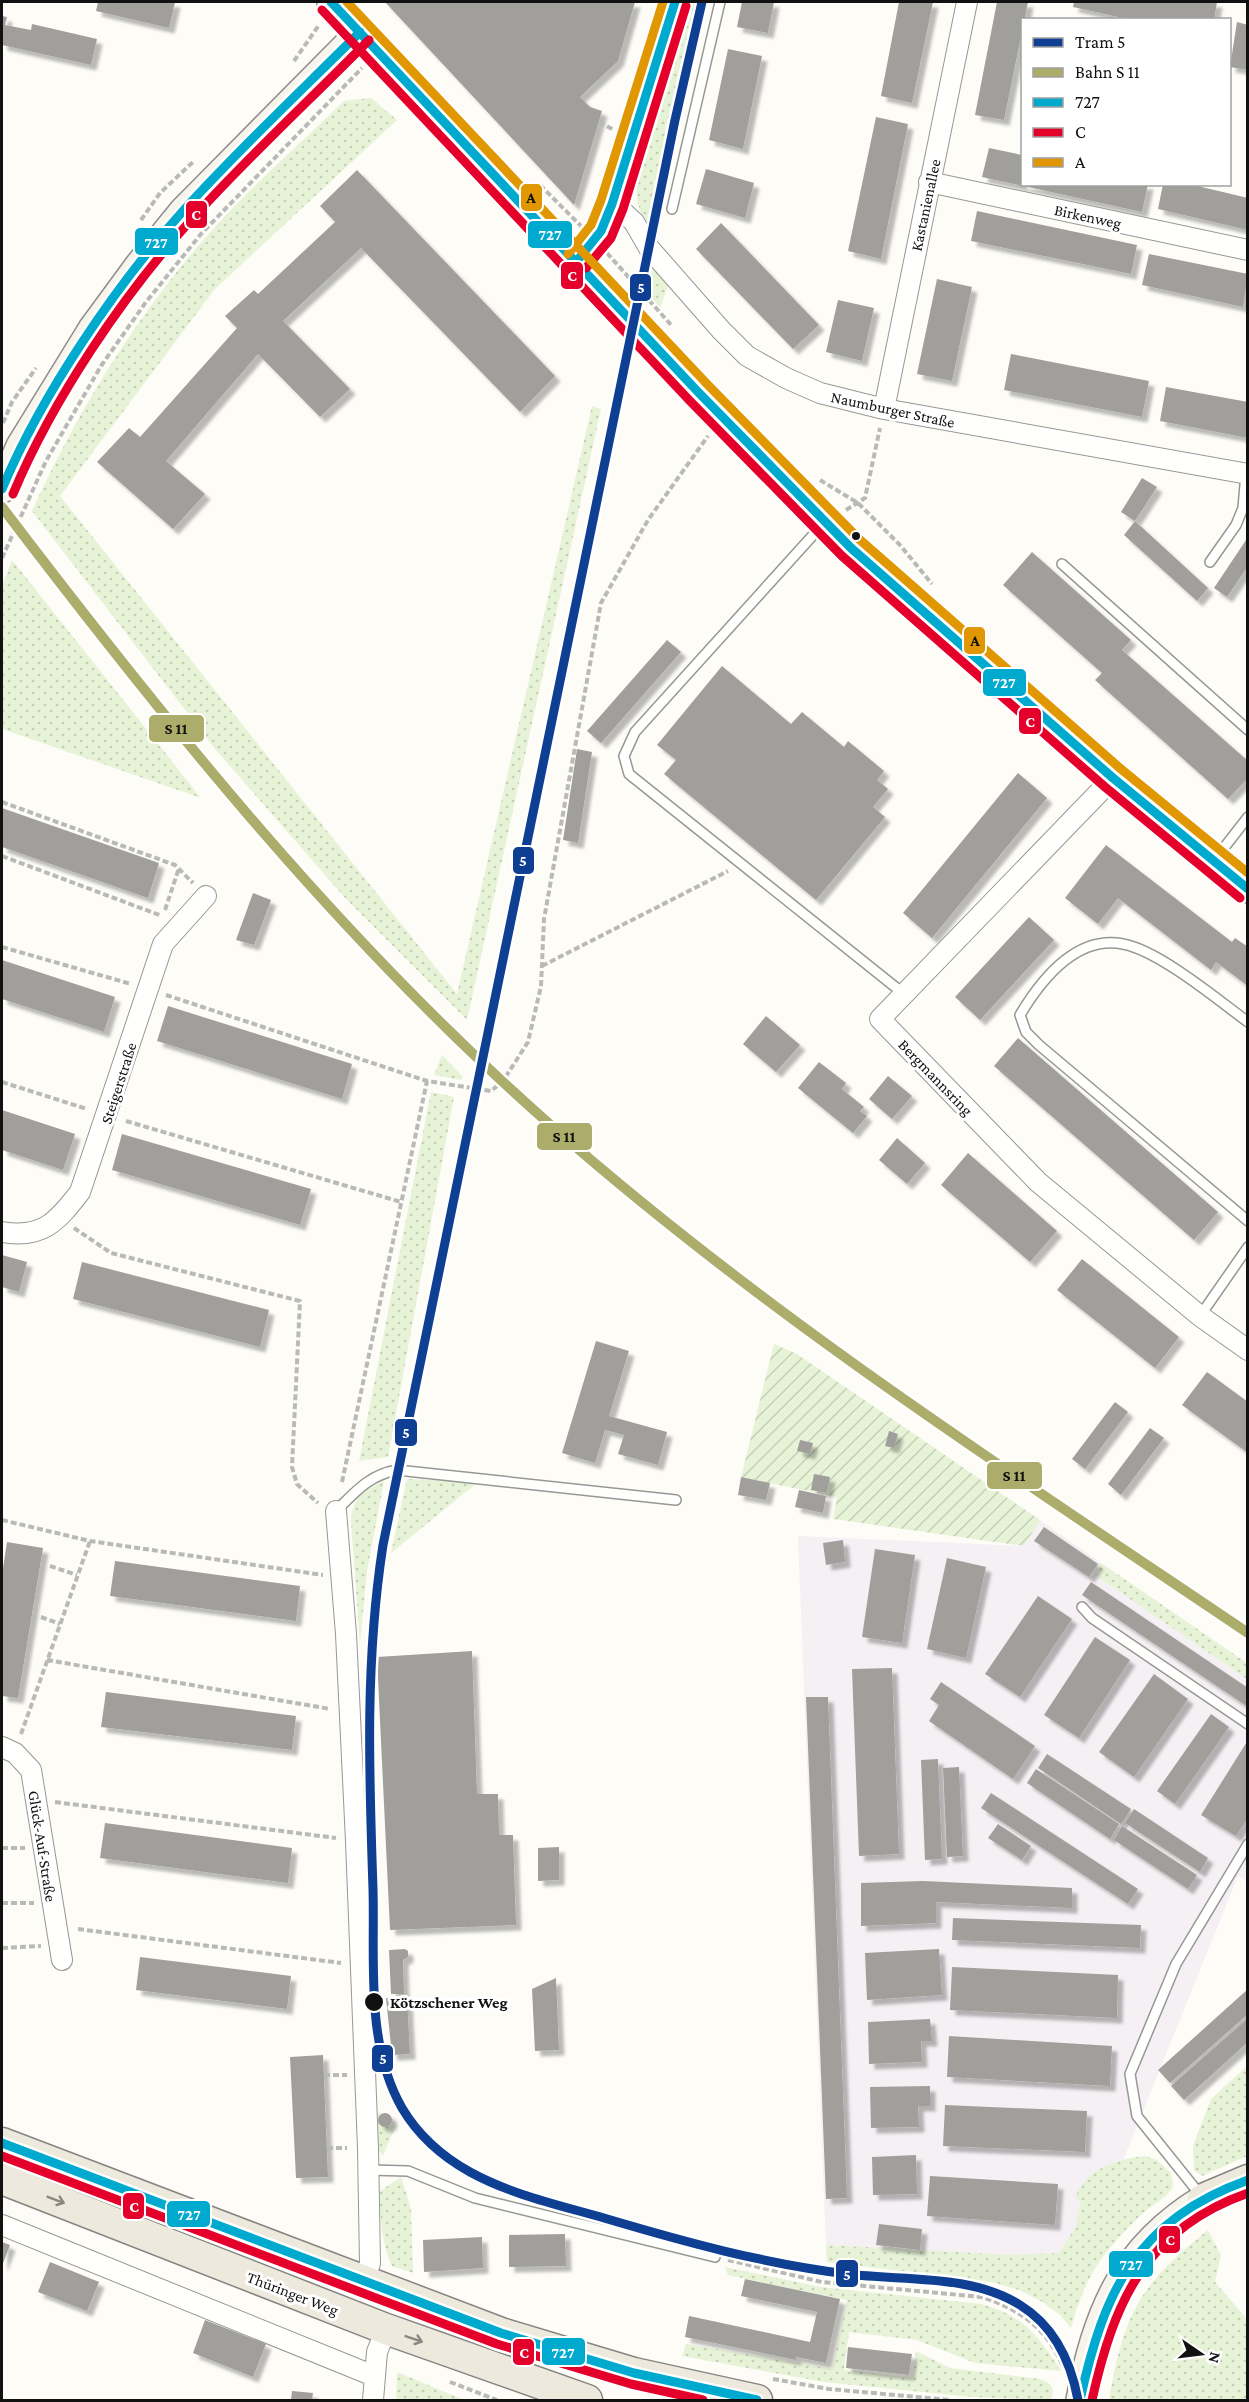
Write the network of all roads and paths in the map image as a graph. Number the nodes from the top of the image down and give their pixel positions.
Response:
1 (331, 2) edge
2 (675, 2) edge
3 (720, 2) edge
4 (968, 2) edge
5 (360, 32) junction
6 (379, 52) junction
7 (929, 182) junction
8 (611, 207) junction
9 (672, 209) dead end
10 (594, 239) junction
11 (1248, 250) edge
12 (577, 261) junction
13 (676, 330) dead end
14 (884, 410) junction
15 (722, 416) junction
16 (1247, 473) edge
17 (818, 478) dead end
18 (2, 489) edge
19 (858, 503) junction
20 (825, 522) junction
21 (2, 558) edge
22 (1210, 562) dead end
23 (1062, 564) dead end
24 (938, 590) dead end
25 (1248, 730) edge
26 (1113, 778) junction
27 (2, 802) edge
28 (1248, 817) edge
29 (2, 856) edge
30 (1213, 862) junction
31 (743, 863) junction
32 (179, 868) junction
33 (1248, 889) edge
34 (206, 896) joint
35 (2, 947) edge
36 (542, 967) junction
37 (149, 990) junction
38 (904, 994) junction
39 (1248, 1022) edge
40 (427, 1081) junction
41 (2, 1082) edge
42 (107, 1116) junction
43 (401, 1202) junction
44 (60, 1219) junction
45 (1248, 1221) edge
46 (2, 1232) edge
47 (1248, 1247) edge
48 (1200, 1316) junction
49 (1248, 1350) edge
50 (676, 1500) dead end
51 (336, 1511) junction
52 (2, 1520) edge
53 (90, 1541) junction
54 (50, 1566) dead end
55 (77, 1575) junction
56 (342, 1578) junction
57 (1082, 1607) dead end
58 (41, 1617) dead end
59 (60, 1623) junction
60 (47, 1660) junction
61 (349, 1712) junction
62 (1248, 1724) edge
63 (8, 1750) edge
64 (36, 1799) junction
65 (356, 1841) junction
66 (1248, 1844) edge
67 (2, 1903) edge
68 (52, 1903) junction
69 (59, 1944) junction
70 (2, 1948) edge
71 (360, 1966) junction
72 (2, 2144) edge
73 (369, 2170) junction
74 (2, 2179) edge
75 (1248, 2180) edge
76 (1203, 2199) junction
77 (2, 2225) edge
78 (715, 2257) joint
79 (365, 2280) junction
80 (386, 2329) junction
81 (1064, 2372) dead end
82 (374, 2376) junction
83 (764, 2389) edge
84 (372, 2400) edge
85 (584, 2400) edge
86 (950, 2400) edge
87 (1080, 2400) edge

1 - 5 street
2 - 8 street
3 - 9 lane
4 - 7 street, Kastanienallee
5 - 6 street
5 - 18 street
6 - 12 street
6 - 21 path
7 - 11 street, Birkenweg
7 - 14 street, Kastanienallee
8 - 10 street
8 - 14 street, Naumburger Straße
10 - 12 street
10 - 13 path
12 - 15 street
14 - 16 street, Naumburger Straße
14 - 19 path
15 - 20 street
15 - 36 path
16 - 22 lane
17 - 19 path
19 - 20 path
19 - 24 path
20 - 26 street
20 - 31 lane
23 - 25 lane
26 - 30 street
26 - 38 street, Bergmannsring
27 - 32 path
28 - 30 lane
29 - 32 path
30 - 33 street
31 - 36 path
31 - 38 lane
32 - 34 path
34 - 37 street, Steigerstraße
35 - 37 path
36 - 40 path
37 - 40 path
37 - 42 street, Steigerstraße
38 - 48 street, Bergmannsring
39 - 45 lane
40 - 43 path
41 - 42 path
42 - 43 path
42 - 44 street, Steigerstraße
43 - 51 path
44 - 46 street, Steigerstraße
44 - 51 path
47 - 48 lane
48 - 49 street, Bergmannsring
50 - 51 lane
51 - 56 street
52 - 53 path
53 - 55 path
53 - 56 path
54 - 55 path
55 - 59 path
56 - 61 street
57 - 62 lane
58 - 59 path
59 - 60 path
60 - 61 path
60 - 63 path
61 - 65 street
63 - 64 street, Glück-Auf-Straße
64 - 65 path
64 - 68 street, Glück-Auf-Straße
65 - 71 street
66 - 76 lane
67 - 68 path
68 - 69 street, Glück-Auf-Straße
69 - 70 path
69 - 71 path
71 - 73 street
72 - 79 main road
73 - 78 lane
73 - 79 street
74 -> 80 main road, Thüringer Weg
75 - 76 main road
76 - 87 street
77 - 82 street
78 - 81 path
79 - 83 main road
80 - 82 street
80 -> 85 main road, Thüringer Weg
82 - 84 street
83 - 86 path

